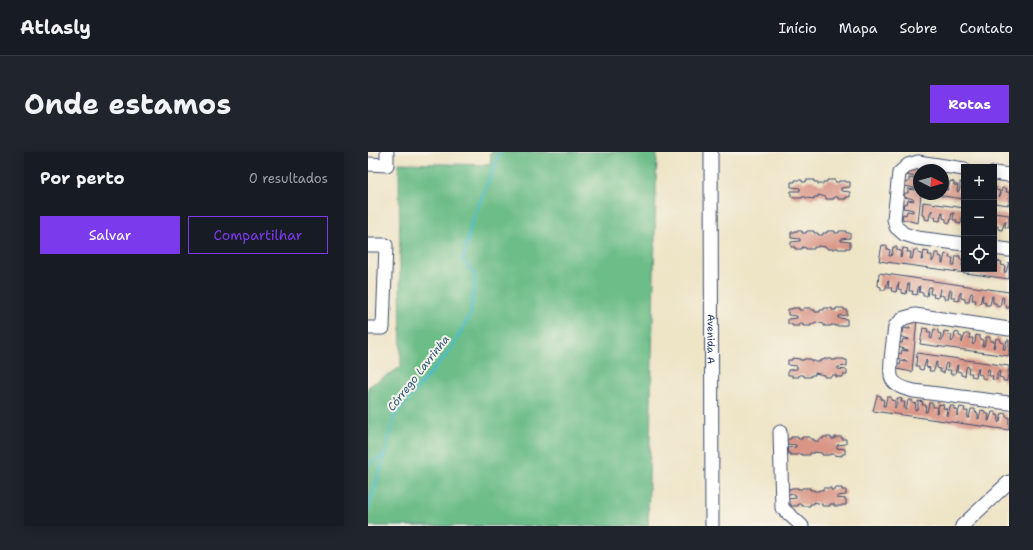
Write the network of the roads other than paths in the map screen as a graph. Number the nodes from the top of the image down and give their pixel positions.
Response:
1 (387, 152) edge
2 (711, 152) edge
3 (368, 164) edge
4 (961, 169) edge
5 (997, 173) edge
6 (1009, 175) edge
7 (961, 244) edge
8 (368, 245) edge
9 (997, 248) edge
10 (1009, 250) edge
11 (368, 328) edge
12 (1009, 328) edge
13 (1009, 403) edge
14 (780, 432) dead end
15 (1009, 482) edge
16 (712, 526) edge
17 (802, 526) edge
18 (962, 526) edge

1 - 3 street
2 - 16 street, Avenida A
4 - 7 street
5 - 6 street
8 - 11 street
9 - 10 street
12 - 13 street
14 - 17 street
15 - 18 street

